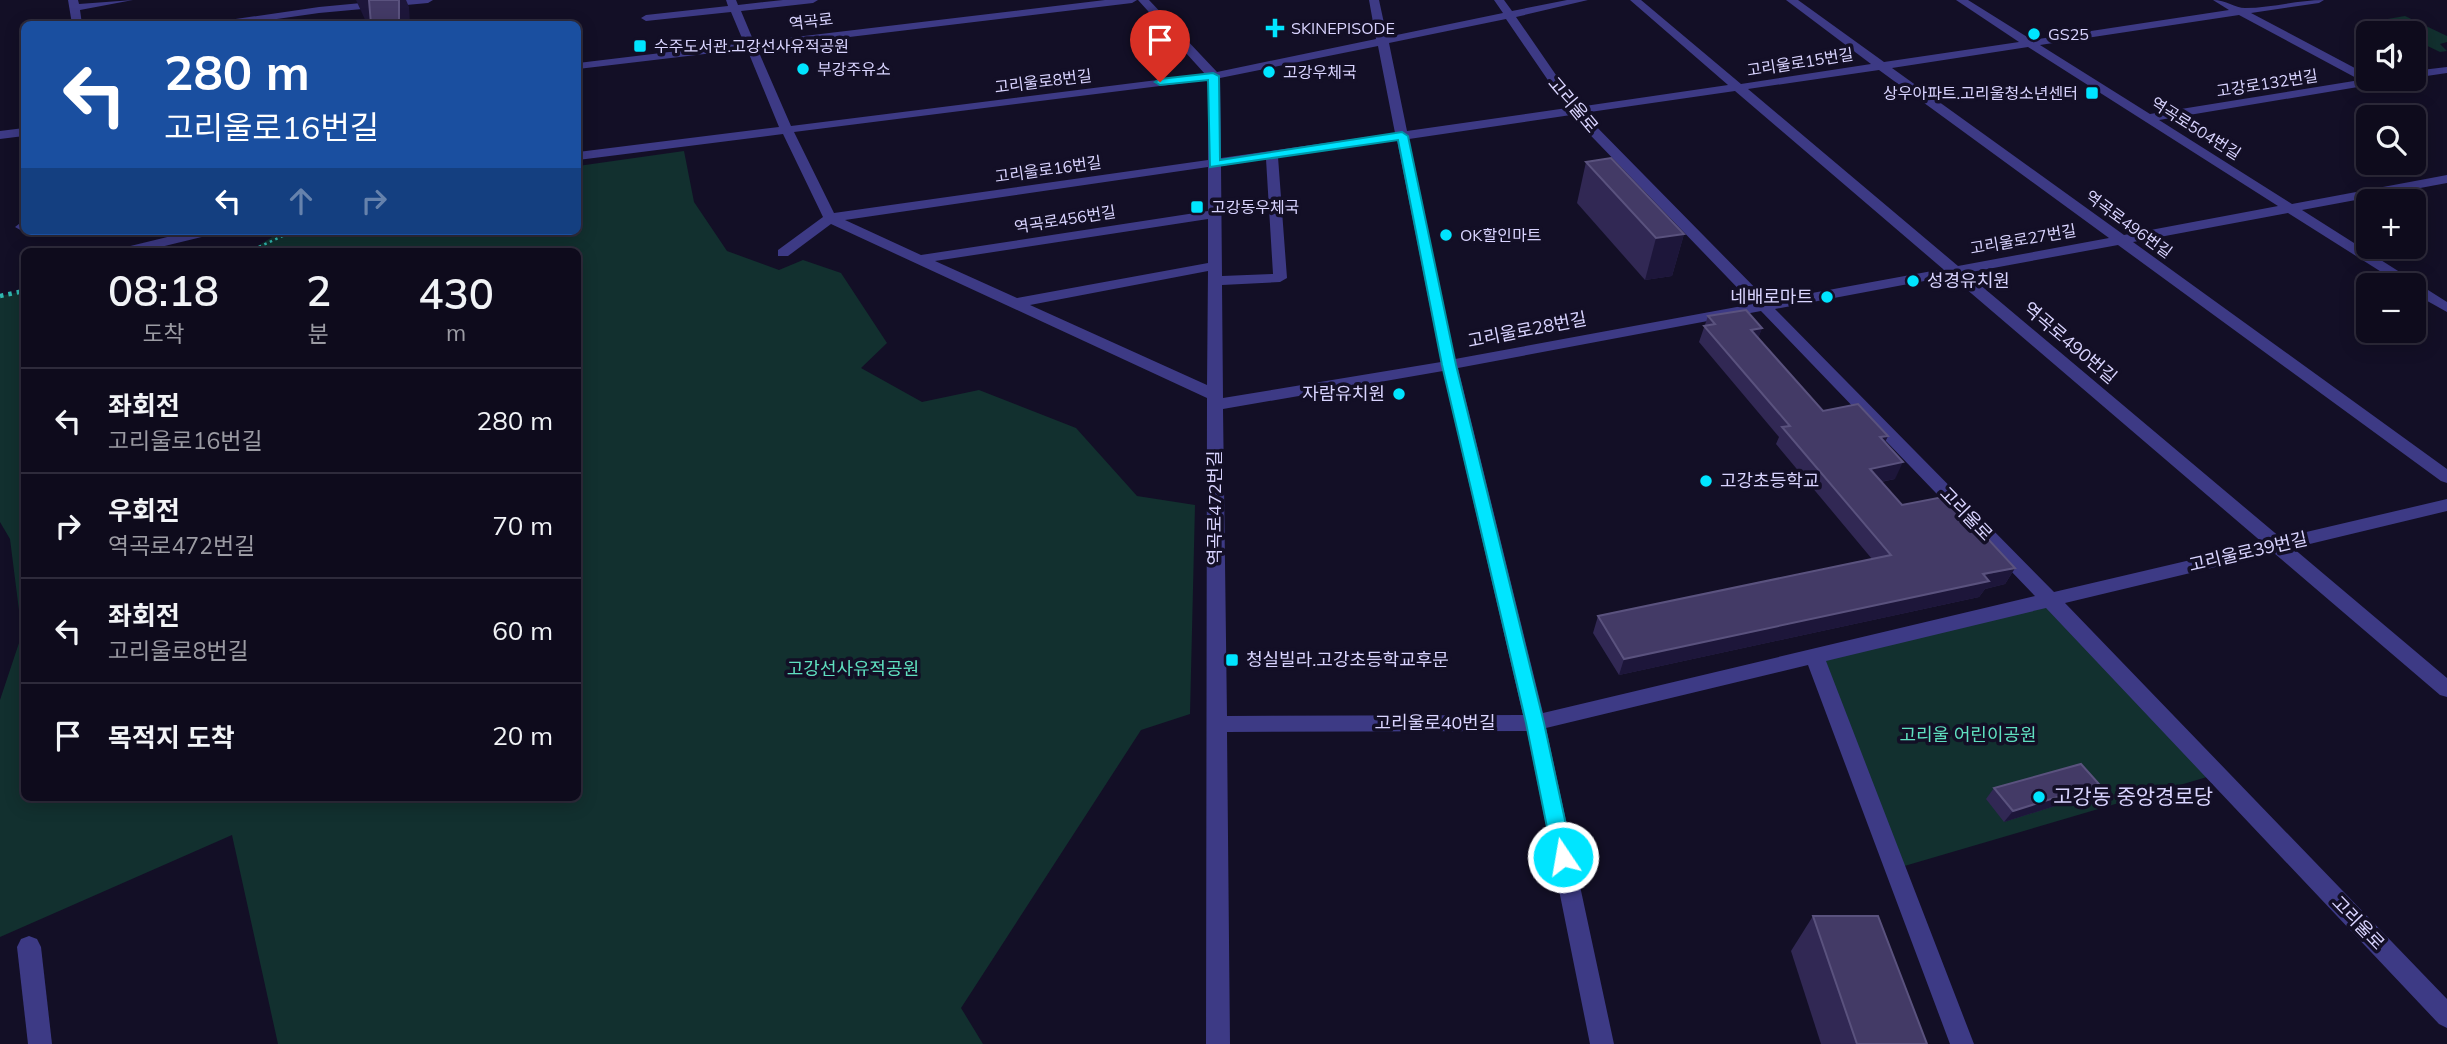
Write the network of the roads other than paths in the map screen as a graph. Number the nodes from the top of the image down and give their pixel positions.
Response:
1 (128, 0) edge
2 (428, 0) edge
3 (813, 0) edge
4 (1132, 0) edge
5 (1143, 0) edge
6 (1374, 0) edge
7 (1499, 0) edge
8 (1583, 0) edge
9 (1635, 0) edge
10 (1791, 0) edge
11 (1961, 0) edge
12 (2218, 0) edge
13 (2319, 0) edge
14 (74, 4) edge
15 (733, 5) edge
16 (346, 8) edge
17 (2240, 12) junction
18 (1509, 16) junction
19 (646, 18) dead end
20 (243, 21) edge
21 (1383, 41) junction
22 (2029, 43) junction
23 (750, 46) junction
24 (581, 66) edge
25 (1881, 66) junction
26 (2447, 69) edge
27 (2426, 73) edge
28 (2356, 74) edge
29 (1213, 76) junction
30 (2356, 85) edge
31 (1741, 88) junction
32 (1575, 112) junction
33 (2148, 118) junction
34 (786, 128) junction
35 (21, 132) edge
36 (0, 135) edge
37 (1402, 136) junction
38 (1272, 155) junction
39 (581, 156) edge
40 (1214, 164) junction
41 (2447, 179) edge
42 (2290, 208) junction
43 (1214, 214) junction
44 (830, 218) junction
45 (193, 235) edge
46 (2120, 239) junction
47 (139, 248) edge
48 (783, 253) dead end
49 (921, 259) junction
50 (1954, 270) junction
51 (1214, 273) junction
52 (2392, 273) edge
53 (2426, 295) edge
54 (1015, 303) junction
55 (1763, 305) junction
56 (2447, 308) edge
57 (1449, 365) junction
58 (1215, 400) junction
59 (2447, 477) edge
60 (2447, 505) edge
61 (2278, 545) junction
62 (2050, 600) junction
63 (1814, 656) junction
64 (2447, 689) edge
65 (1535, 723) junction
66 (1216, 724) junction
67 (29, 947) dead end
68 (2447, 1016) edge
69 (40, 1044) edge
70 (1218, 1044) edge
71 (1602, 1044) edge
72 (1962, 1044) edge

1 - 14 street
2 - 16 street
3 - 15 street
4 - 23 street, 역곡로
5 - 29 street
6 - 21 street
7 - 18 street, 고리울로
8 - 18 street, 고리울로8번길
9 - 31 street, 역곡로490번길
10 - 25 street, 역곡로496번길
11 - 22 street, 역곡로504번길
12 - 17 street
13 - 17 street, 고리울로15번길
15 - 19 street
15 - 23 street
16 - 20 street
17 - 22 street, 고리울로15번길
17 - 28 street
18 - 21 street, 고리울로8번길
18 - 32 street, 고리울로
21 - 29 street, 고리울로8번길
21 - 37 street
22 - 25 street, 고리울로15번길
22 - 33 street, 역곡로504번길
23 - 24 street, 역곡로
23 - 34 street
25 - 31 street, 고리울로15번길
25 - 46 street, 역곡로496번길
26 - 27 street
29 - 34 street, 고리울로8번길
29 - 40 street, 역곡로472번길
30 - 33 street, 고강로132번길
31 - 32 street, 고리울로15번길
31 - 50 street, 역곡로490번길
32 - 37 street, 고리울로16번길
32 - 55 street, 고리울로
33 - 42 street, 역곡로504번길
34 - 39 street, 고리울로8번길
34 - 44 street
35 - 36 street
37 - 38 street, 고리울로16번길
37 - 57 street
38 - 40 street, 고리울로16번길
38 - 51 street
40 - 43 street, 역곡로472번길
40 - 44 street, 고리울로16번길
41 - 42 street, 고리울로27번길
42 - 46 street, 고리울로27번길
42 - 52 street, 역곡로504번길
43 - 49 street, 역곡로456번길
43 - 51 street, 역곡로472번길
44 - 48 street
44 - 49 street
45 - 47 street
46 - 50 street, 고리울로27번길
46 - 59 street, 역곡로496번길
49 - 54 street
50 - 55 street, 고리울로27번길
50 - 61 street, 역곡로490번길
51 - 54 street
51 - 58 street, 역곡로472번길
53 - 56 street, 역곡로504번길
54 - 58 street
55 - 57 street, 고리울로28번길
55 - 62 street, 고리울로
57 - 58 street, 고리울로28번길
57 - 65 street
58 - 66 street, 역곡로472번길
60 - 61 street, 고리울로39번길
61 - 62 street, 고리울로39번길
61 - 64 street, 역곡로490번길
62 - 63 street, 고리울로40번길
62 - 68 street, 고리울로
63 - 65 street, 고리울로40번길
63 - 72 street
65 - 66 street, 고리울로40번길
65 - 71 street
66 - 70 street, 역곡로472번길
67 - 69 street

